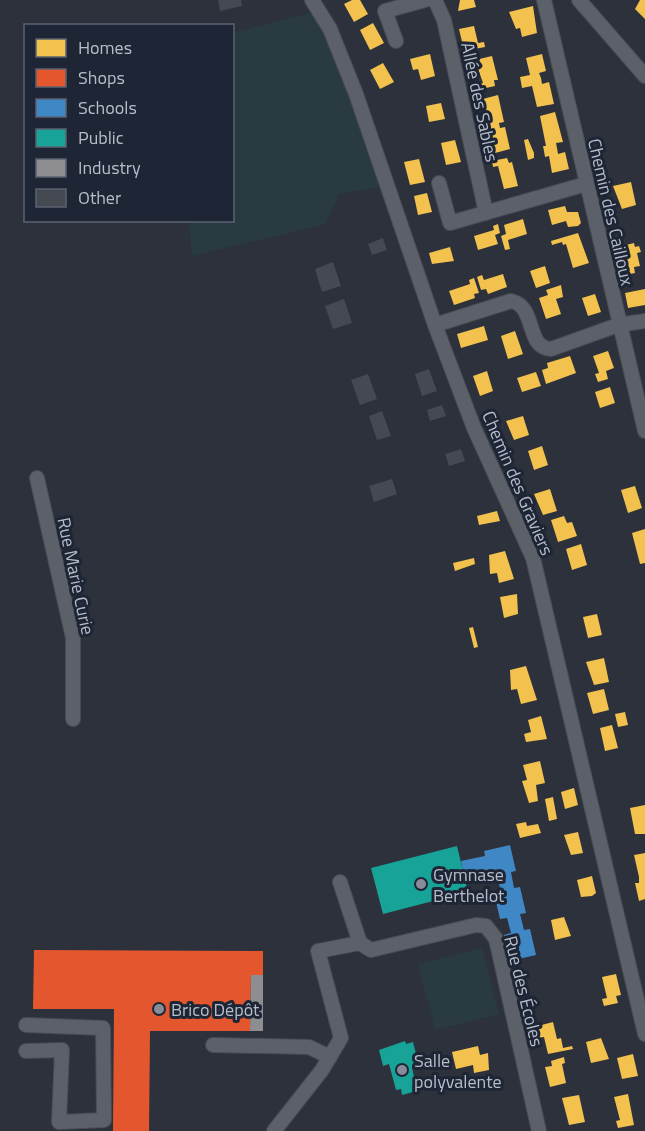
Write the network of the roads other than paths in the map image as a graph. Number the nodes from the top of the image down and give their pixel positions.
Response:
1 (312, 0) edge
2 (425, 0) edge
3 (435, 0) edge
4 (544, 0) edge
5 (579, 0) edge
6 (396, 41) dead end
7 (645, 76) edge
8 (439, 183) dead end
9 (586, 184) junction
10 (486, 213) junction
11 (645, 321) edge
12 (435, 325) junction
13 (618, 325) junction
14 (645, 431) edge
15 (38, 478) dead end
16 (73, 719) dead end
17 (340, 882) dead end
18 (360, 943) junction
19 (26, 1025) dead end
20 (645, 1034) edge
21 (213, 1045) dead end
22 (26, 1051) dead end
23 (330, 1057) junction
24 (274, 1131) edge
25 (539, 1131) edge

1 - 12 street, Chemin des Graviers
2 - 6 street
3 - 10 street, Allée des Sables
4 - 9 street, Chemin des Cailloux
5 - 7 street
8 - 10 street
9 - 10 street
9 - 13 street, Chemin des Cailloux
11 - 13 street
12 - 13 street
12 - 20 street, Chemin des Graviers
13 - 14 street, Chemin des Cailloux
15 - 16 street, Rue Marie Curie
17 - 18 street
18 - 23 street, Rue des Écoles
18 - 25 street, Rue des Écoles
19 - 22 street
21 - 23 street
23 - 24 street

